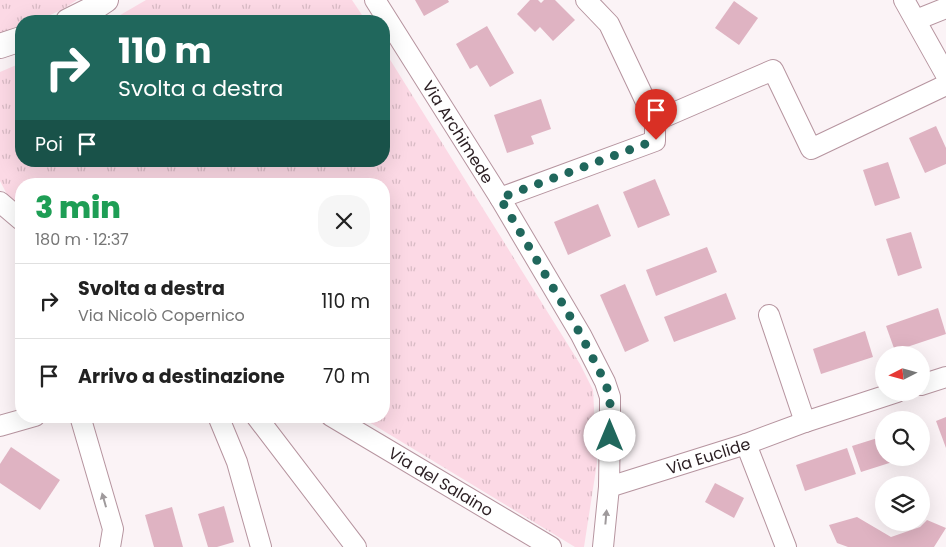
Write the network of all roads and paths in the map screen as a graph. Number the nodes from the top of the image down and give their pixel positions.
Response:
1 (106, 0) edge
2 (374, 0) edge
3 (586, 0) edge
4 (904, 0) edge
5 (946, 8) edge
6 (80, 15) edge
7 (384, 15) edge
8 (916, 20) junction
9 (390, 25) edge
10 (15, 41) edge
11 (0, 46) edge
12 (946, 75) edge
13 (946, 85) edge
14 (655, 121) junction
15 (500, 198) junction
16 (0, 202) edge
17 (15, 215) edge
18 (768, 315) dead end
19 (946, 377) edge
20 (930, 382) edge
21 (875, 399) edge
22 (15, 422) edge
23 (805, 422) junction
24 (82, 423) edge
25 (221, 423) edge
26 (261, 423) edge
27 (343, 423) edge
28 (0, 426) edge
29 (746, 444) junction
30 (608, 487) junction
31 (110, 547) edge
32 (262, 547) edge
33 (356, 547) edge
34 (551, 547) edge
35 (603, 547) edge
36 (786, 547) edge

1 - 6 street
2 - 7 street, Via Archimede
3 - 14 street
4 - 8 street
5 - 8 street
8 - 12 street
9 - 15 street, Via Archimede
10 - 11 street
13 - 14 street
14 - 15 street
15 - 30 street, Via Archimede
16 - 17 street
18 - 23 street
19 - 20 street
21 - 23 street, Via Euclide
22 - 28 street
23 - 29 street, Via Euclide
31 -> 24 street
25 - 32 street
26 - 33 street
27 - 34 street, Via del Salaino
29 - 30 street, Via Euclide
29 - 36 street
35 -> 30 street, Via Archimede

